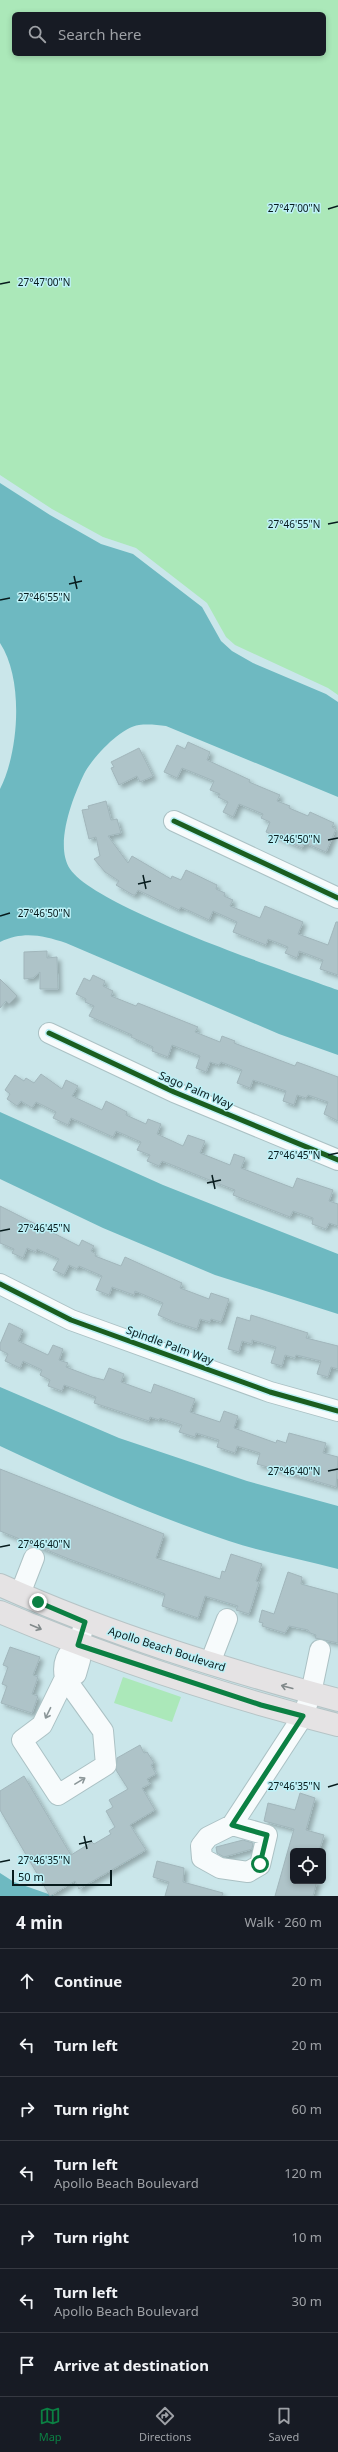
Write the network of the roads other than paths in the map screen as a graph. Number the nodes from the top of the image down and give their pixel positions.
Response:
1 (174, 821) dead end
2 (338, 898) edge
3 (49, 1033) dead end
4 (338, 1160) edge
5 (0, 1284) edge
6 (338, 1411) edge
7 (34, 1558) dead end
8 (0, 1585) edge
9 (20, 1594) junction
10 (0, 1612) edge
11 (227, 1619) dead end
12 (85, 1622) junction
13 (78, 1645) junction
14 (320, 1650) dead end
15 (210, 1663) junction
16 (65, 1678) junction
17 (311, 1693) junction
18 (338, 1700) edge
19 (303, 1716) junction
20 (338, 1725) edge
21 (232, 1825) dead end

1 - 2 street
3 - 4 street, Sago Palm Way
5 - 6 street, Spindle Palm Way
7 - 9 street
8 - 9 main road, Apollo Beach Boulevard
9 - 12 main road, Apollo Beach Boulevard
10 -> 13 main road
11 - 15 street
12 - 13 street
12 - 15 main road, Apollo Beach Boulevard
13 - 16 street
13 - 19 main road
14 - 17 street
17 -> 15 main road, Apollo Beach Boulevard
16 -> 16 street
17 - 18 main road, Apollo Beach Boulevard
17 - 19 street
19 - 20 main road
19 - 21 street

